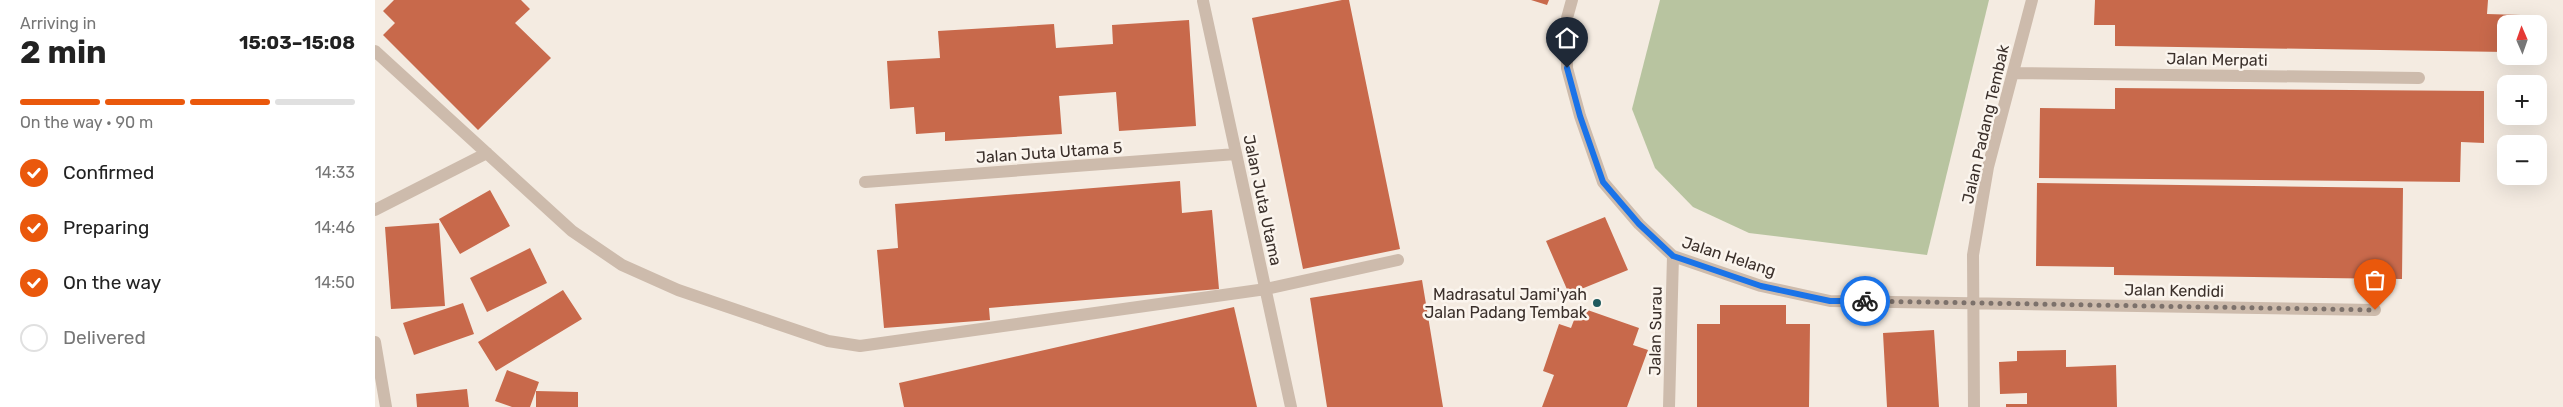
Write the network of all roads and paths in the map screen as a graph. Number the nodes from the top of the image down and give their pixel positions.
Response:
1 (1572, 0) edge
2 (2032, 0) edge
3 (1203, 1) edge
4 (375, 51) edge
5 (2013, 73) junction
6 (2419, 78) dead end
7 (487, 153) junction
8 (1236, 154) junction
9 (865, 182) dead end
10 (375, 210) edge
11 (1673, 256) junction
12 (1398, 260) dead end
13 (1266, 289) junction
14 (1973, 303) junction
15 (2375, 310) dead end
16 (375, 342) edge
17 (377, 366) edge
18 (386, 407) edge
19 (1291, 407) edge
20 (1669, 407) edge
21 (1974, 407) edge

1 - 11 street, Jalan Helang
2 - 5 street, Jalan Padang Tembak
3 - 8 street, Jalan Juta Utama
4 - 7 street
5 - 6 street, Jalan Merpati
5 - 14 street, Jalan Padang Tembak
7 - 10 street
7 - 13 street
8 - 9 street, Jalan Juta Utama 5
8 - 13 street, Jalan Juta Utama
11 - 14 street, Jalan Helang
11 - 20 street, Jalan Surau
12 - 13 street
13 - 19 street, Jalan Juta Utama
14 - 15 street, Jalan Kendidi
14 - 21 street, Jalan Padang Tembak
16 - 17 street
17 - 18 street

